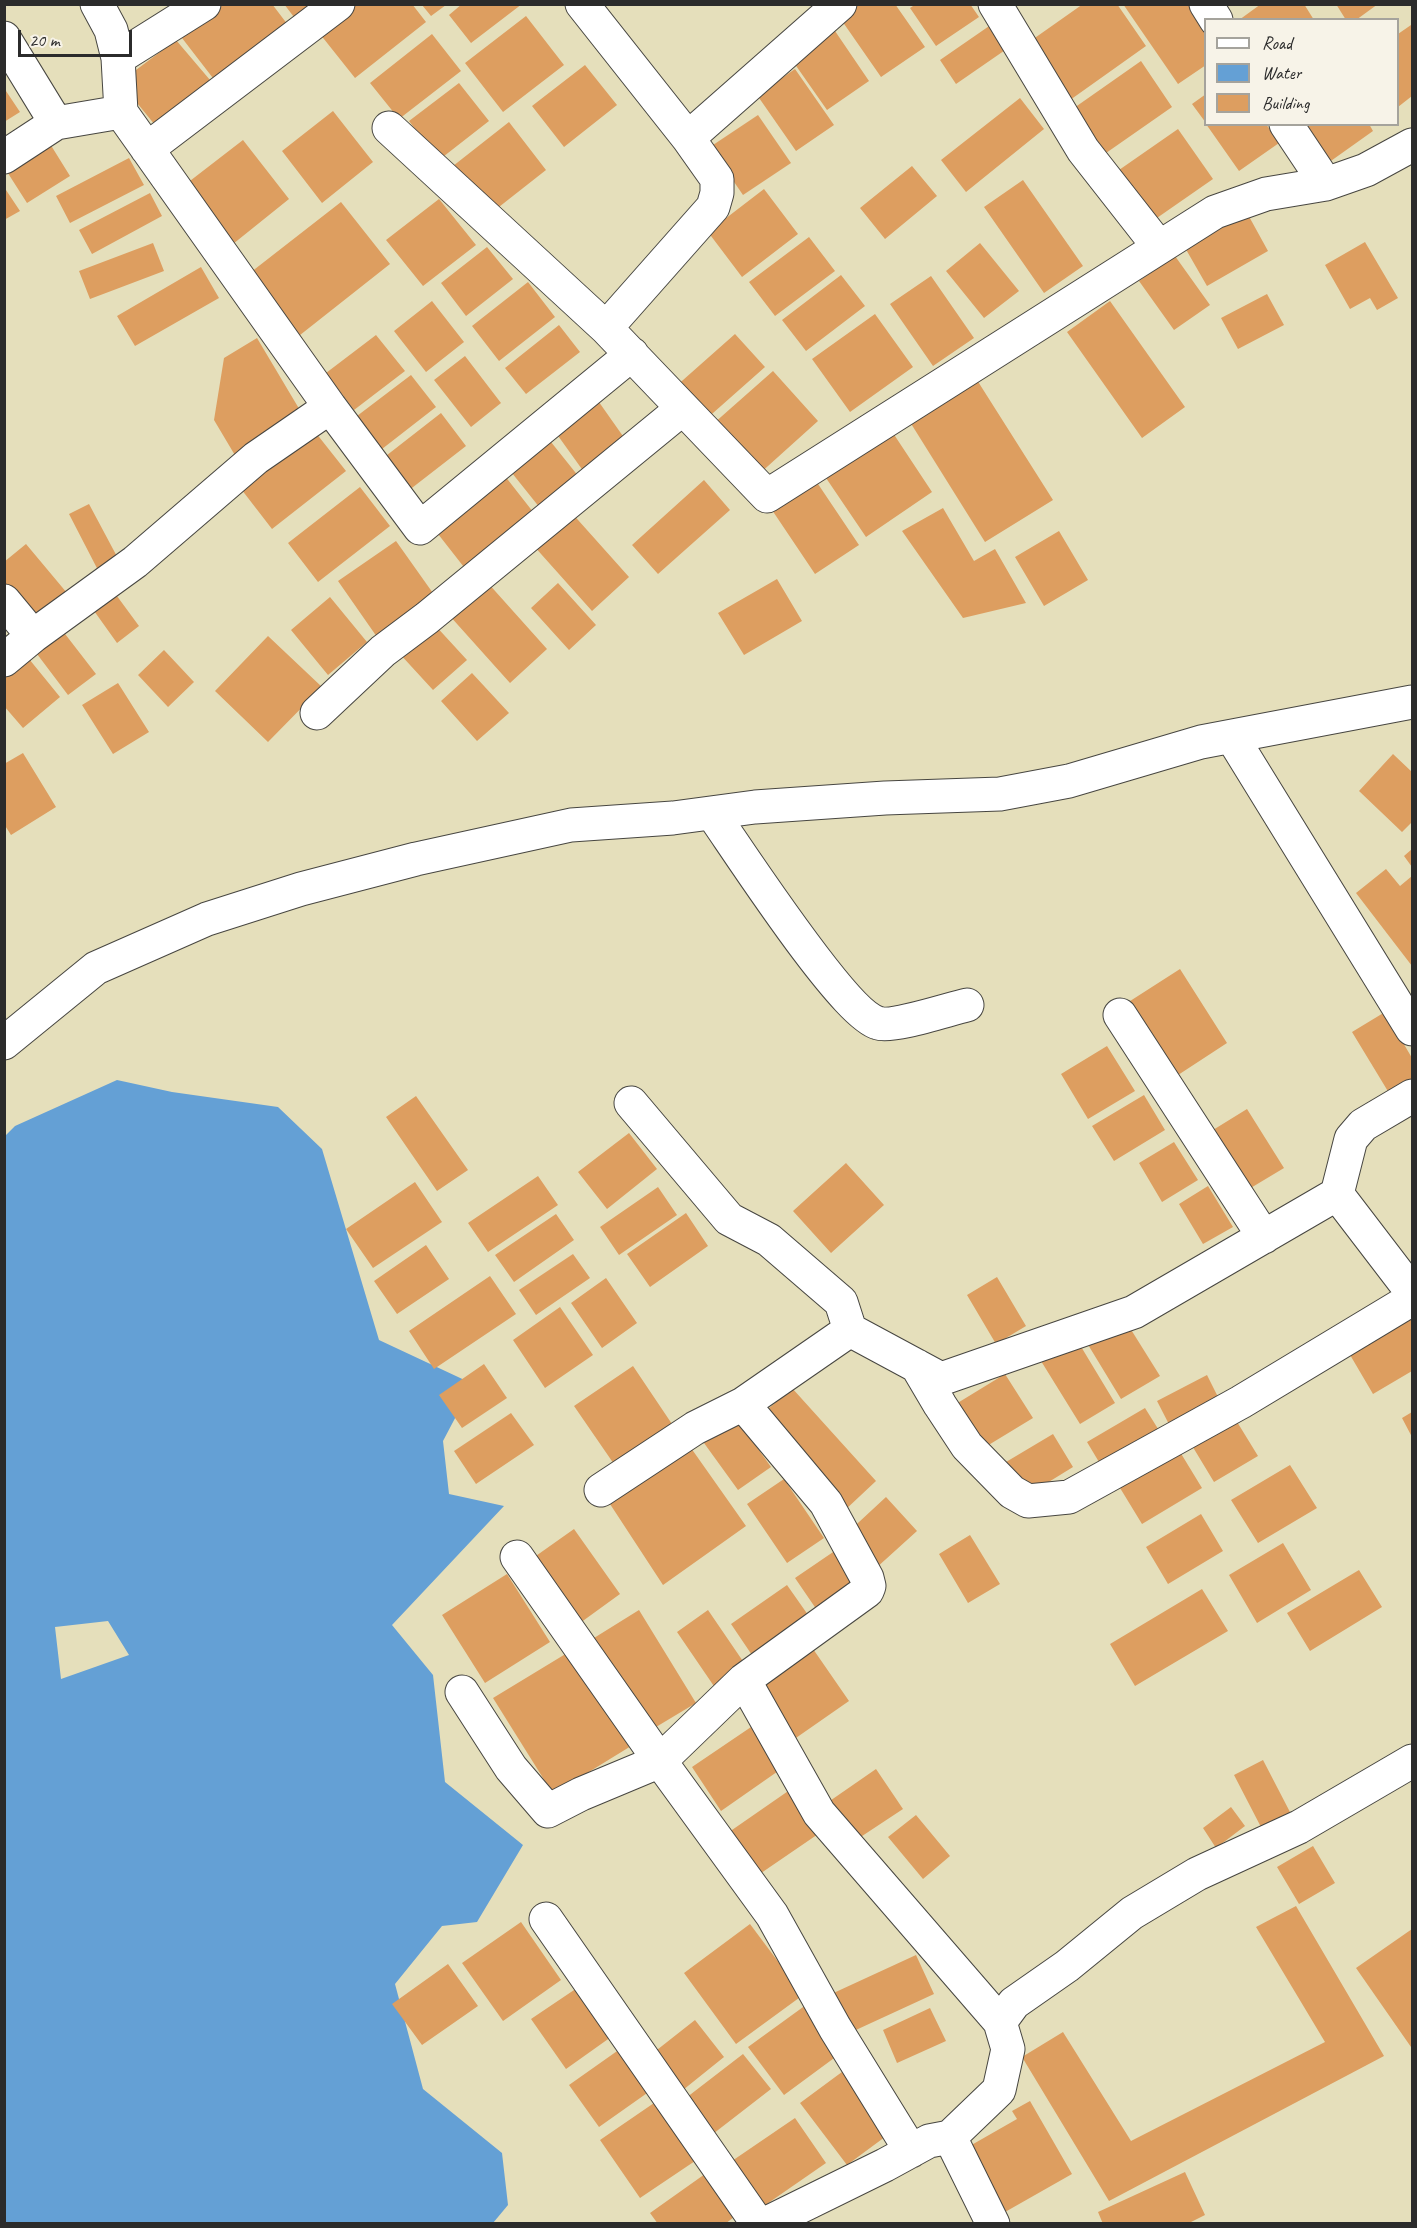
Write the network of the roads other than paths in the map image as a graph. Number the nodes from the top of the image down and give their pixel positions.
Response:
1 (97, 4) edge
2 (204, 4) edge
3 (338, 4) edge
4 (582, 4) edge
5 (840, 4) edge
6 (995, 4) edge
7 (1206, 4) edge
8 (1215, 18) edge
9 (4, 38) edge
10 (118, 57) junction
11 (121, 112) junction
12 (56, 123) junction
13 (1287, 126) edge
14 (389, 128) dead end
15 (688, 138) junction
16 (1413, 145) edge
17 (147, 149) junction
18 (4, 158) edge
19 (1326, 184) junction
20 (1159, 247) junction
21 (606, 328) junction
22 (632, 354) junction
23 (330, 407) junction
24 (682, 410) junction
25 (4, 601) edge
26 (33, 636) junction
27 (4, 660) edge
28 (1413, 702) edge
29 (317, 713) dead end
30 (1232, 737) junction
31 (712, 813) junction
32 (967, 1005) dead end
33 (1120, 1015) dead end
34 (1413, 1029) edge
35 (4, 1043) edge
36 (1413, 1096) edge
37 (631, 1103) dead end
38 (1337, 1194) junction
39 (1264, 1237) junction
40 (1413, 1292) edge
41 (1413, 1299) edge
42 (850, 1330) junction
43 (917, 1366) junction
44 (743, 1404) junction
45 (601, 1490) dead end
46 (517, 1557) dead end
47 (744, 1680) junction
48 (462, 1692) dead end
49 (660, 1761) junction
50 (1413, 1761) edge
51 (546, 1919) dead end
52 (1000, 2022) junction
53 (950, 2137) junction
54 (911, 2151) junction
55 (758, 2223) edge
56 (765, 2223) edge
57 (993, 2223) edge

1 - 10 street
2 - 10 street
3 - 17 street
4 - 15 street
5 - 15 street
6 - 20 street
7 - 8 street
9 - 12 street
10 - 11 street
11 - 12 street
11 - 17 street
12 - 18 street
13 - 19 street
14 - 21 street
15 - 21 street
16 - 19 street
17 - 23 street
19 - 20 street
20 - 24 street
21 - 22 street
22 - 23 street
22 - 24 street
23 - 26 street
24 - 29 street
25 - 26 street
26 - 27 street
28 - 30 street
30 - 31 street
30 - 34 street
31 - 32 street
31 - 35 street
33 - 39 street
36 - 38 street
37 - 42 street
38 - 39 street
38 - 40 street
39 - 43 street
41 - 43 street
42 - 43 street
42 - 44 street
44 - 45 street
44 - 47 street
46 - 49 street
47 - 49 street
47 - 52 street
48 - 49 street
49 - 54 street
50 - 52 street
51 - 55 street
52 - 53 street
53 - 54 street
53 - 57 street
54 - 56 street

